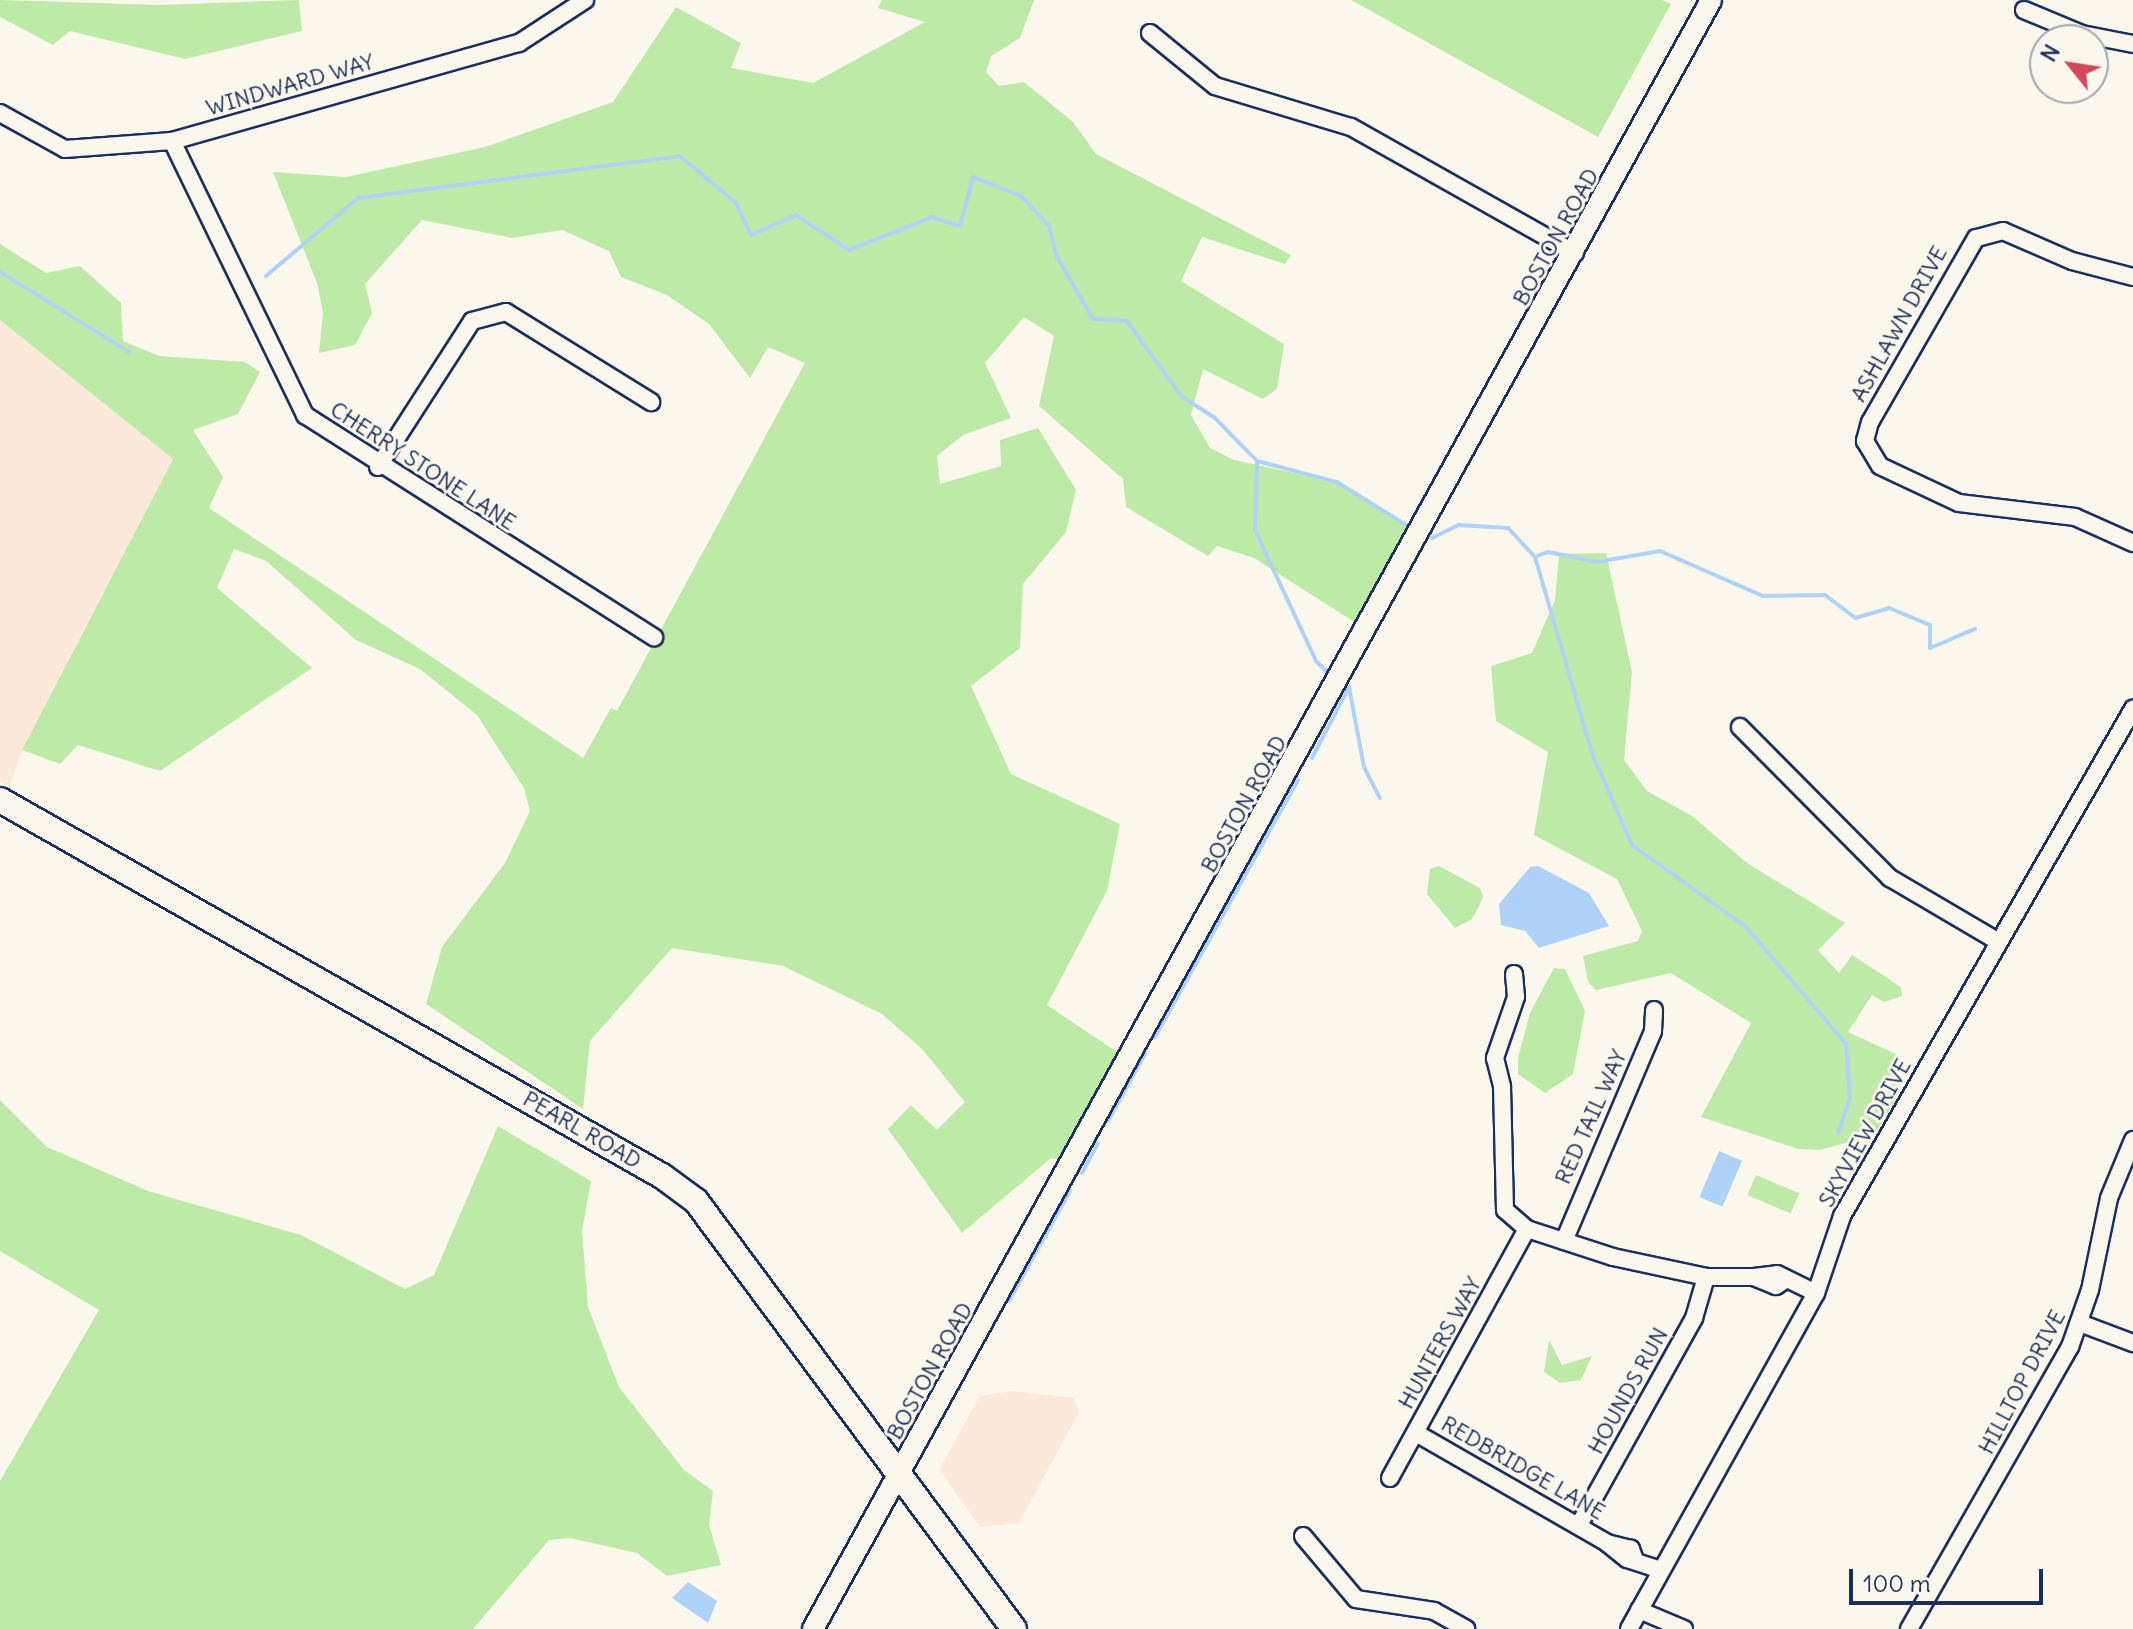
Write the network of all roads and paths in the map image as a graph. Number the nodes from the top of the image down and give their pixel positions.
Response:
1 (585, 0) edge
2 (1711, 0) edge
3 (2024, 10) dead end
4 (1150, 33) dead end
5 (2133, 44) edge
6 (0, 113) edge
7 (172, 141) junction
8 (1575, 253) junction
9 (2133, 277) edge
10 (651, 402) dead end
11 (378, 467) junction
12 (2133, 543) edge
13 (654, 637) dead end
14 (2133, 709) edge
15 (1740, 727) dead end
16 (0, 800) edge
17 (1999, 942) junction
18 (1514, 974) dead end
19 (1654, 1010) dead end
20 (2133, 1140) edge
21 (1527, 1229) junction
22 (1564, 1241) junction
23 (1706, 1277) junction
24 (1816, 1293) junction
25 (2080, 1323) junction
26 (2133, 1343) edge
27 (1416, 1433) junction
28 (902, 1471) junction
29 (1390, 1478) dead end
30 (1580, 1523) junction
31 (1303, 1536) dead end
32 (1661, 1570) junction
33 (1639, 1610) junction
34 (813, 1629) edge
35 (1014, 1629) edge
36 (1466, 1629) edge
37 (1629, 1629) edge
38 (1684, 1629) edge
39 (1909, 1629) edge

1 - 7 street, WINDWARD WAY
2 - 8 street, BOSTON ROAD
3 - 5 street
4 - 8 street
6 - 7 street, WINDWARD WAY
7 - 11 street, CHERRY STONE LANE
8 - 28 street, BOSTON ROAD
9 - 12 street, ASHLAWN DRIVE
10 - 11 street
11 - 13 street, CHERRY STONE LANE
14 - 17 street, SKYVIEW DRIVE
15 - 17 street
16 - 28 main road, PEARL ROAD
17 - 24 street, SKYVIEW DRIVE
18 - 21 street
19 - 22 street, RED TAIL WAY
20 - 25 street, HILLTOP DRIVE
21 - 22 street
21 - 27 street, HUNTERS WAY
22 - 23 street
23 - 24 street
23 - 30 street, HOUNDS RUN
24 - 32 street, SKYVIEW DRIVE
25 - 26 street
25 - 39 street, HILLTOP DRIVE
27 - 29 street, HUNTERS WAY
27 - 30 street, REDBRIDGE LANE
28 - 34 street, BOSTON ROAD
28 - 35 main road, PEARL ROAD
30 - 32 street, REDBRIDGE LANE
31 - 36 street
32 - 33 street, SKYVIEW DRIVE
33 - 37 street, SKYVIEW DRIVE
33 - 38 street

